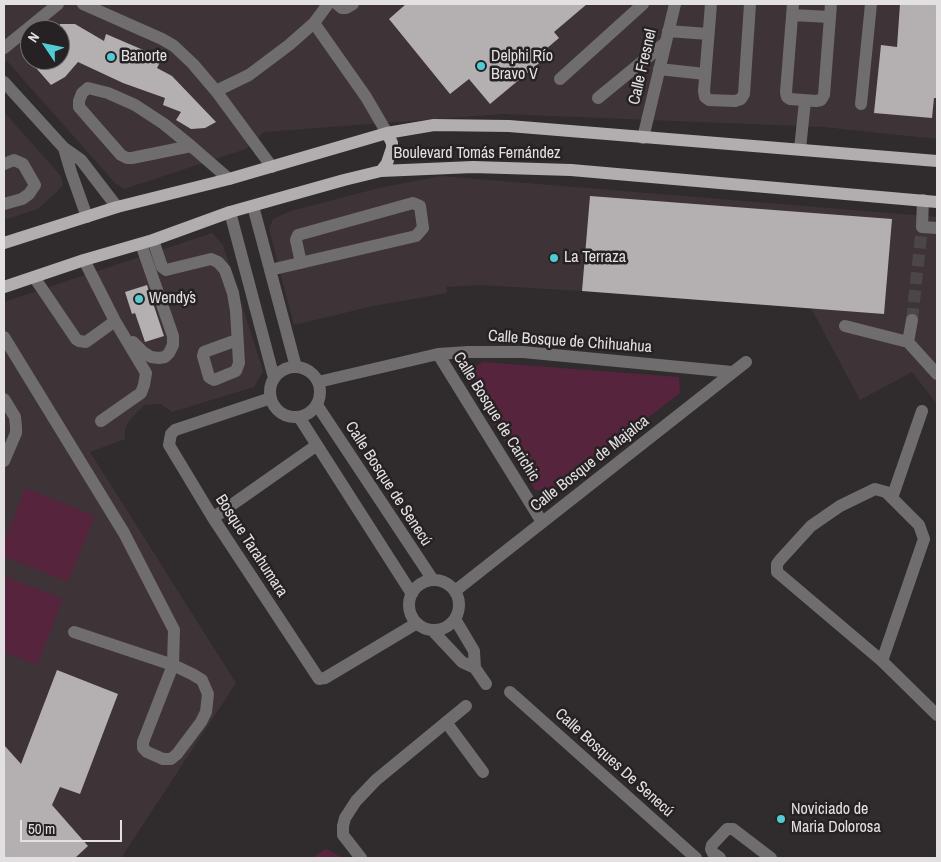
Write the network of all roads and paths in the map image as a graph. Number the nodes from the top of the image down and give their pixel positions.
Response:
1 (58, 4) edge
2 (83, 4) edge
3 (328, 4) edge
4 (337, 4) edge
5 (354, 4) edge
6 (643, 4) edge
7 (675, 4) edge
8 (711, 4) edge
9 (750, 4) edge
10 (871, 4) edge
11 (792, 9) edge
12 (830, 10) edge
13 (314, 23) junction
14 (708, 34) junction
15 (666, 37) junction
16 (4, 48) edge
17 (659, 69) junction
18 (705, 74) junction
19 (560, 79) dead end
20 (4, 82) edge
21 (216, 91) junction
22 (598, 98) dead end
23 (805, 101) junction
24 (862, 104) dead end
25 (387, 133) junction
26 (642, 138) junction
27 (192, 146) junction
28 (64, 148) junction
29 (800, 150) junction
30 (937, 161) edge
31 (4, 164) edge
32 (272, 166) junction
33 (381, 171) junction
34 (229, 179) junction
35 (923, 200) junction
36 (937, 202) edge
37 (4, 204) edge
38 (252, 206) junction
39 (117, 207) junction
40 (230, 212) junction
41 (87, 217) junction
42 (937, 228) edge
43 (147, 242) junction
44 (4, 243) edge
45 (84, 260) junction
46 (301, 262) junction
47 (244, 264) junction
48 (225, 270) junction
49 (270, 270) junction
50 (34, 277) junction
51 (4, 286) edge
52 (276, 293) junction
53 (254, 300) junction
54 (912, 320) tunnel mouth
55 (118, 325) junction
56 (845, 326) dead end
57 (4, 337) edge
58 (237, 340) dead end
59 (908, 342) junction
60 (438, 354) junction
61 (746, 362) dead end
62 (296, 367) junction
63 (732, 372) junction
64 (937, 374) edge
65 (274, 378) junction
66 (318, 382) junction
67 (271, 398) junction
68 (4, 399) edge
69 (317, 405) junction
70 (922, 411) dead end
71 (299, 417) junction
72 (101, 421) dead end
73 (316, 445) junction
74 (4, 461) edge
75 (892, 498) junction
76 (213, 518) junction
77 (542, 522) junction
78 (433, 580) junction
79 (455, 591) junction
80 (412, 594) junction
81 (455, 619) junction
82 (416, 623) junction
83 (432, 630) junction
84 (74, 632) dead end
85 (882, 661) junction
86 (173, 666) junction
87 (475, 668) junction
88 (486, 684) dead end
89 (510, 692) dead end
90 (466, 706) dead end
91 (937, 715) edge
92 (446, 722) junction
93 (483, 772) dead end
94 (361, 858) edge
95 (696, 858) edge
96 (720, 858) edge
97 (771, 858) edge

1 - 16 street
2 - 21 street
3 - 13 street
4 - 5 street
6 - 19 street
7 - 15 street, Calle Fresnel
8 - 14 street
9 - 18 street
10 - 24 street
11 - 12 street
11 - 23 street
12 - 23 street
13 - 21 street
13 - 25 street
14 - 15 street
14 - 18 street
15 - 17 street, Calle Fresnel
15 - 22 street
17 - 18 street
17 - 26 street, Calle Fresnel
20 - 28 street
21 - 32 street
23 - 29 street
25 - 26 main road, Boulevard Tomás Fernández
25 - 32 main road, Boulevard Tomás Fernández
25 - 33 main road
26 - 29 main road, Boulevard Tomás Fernández
27 - 27 street
27 - 34 street
28 - 39 street
28 - 41 street
29 - 30 main road, Boulevard Tomás Fernández
31 - 37 street
32 - 34 main road, Boulevard Tomás Fernández
33 - 35 main road, Boulevard Tomás Fernández
33 - 38 main road, Boulevard Tomás Fernández
34 - 39 main road, Boulevard Tomás Fernández
35 - 36 main road, Boulevard Tomás Fernández
35 - 42 street
38 - 40 main road, Boulevard Tomás Fernández
38 - 49 street
39 - 41 main road, Boulevard Tomás Fernández
40 - 43 main road, Boulevard Tomás Fernández
40 - 47 street
41 - 44 main road, Boulevard Tomás Fernández
43 - 45 main road, Boulevard Tomás Fernández
43 - 48 street
43 - 55 street
45 - 50 main road, Boulevard Tomás Fernández
45 - 55 street
46 - 46 street
46 - 49 street
47 - 48 street
47 - 53 street
48 - 58 street
49 - 52 street
50 - 51 main road, Boulevard Tomás Fernández
50 - 55 street
52 - 53 street
52 - 62 street
53 - 65 street
54 - 59 street
55 - 72 street
56 - 59 street
57 - 86 street
59 - 64 street
60 - 63 street, Calle Bosque de Chihuahua
60 - 66 street, Calle Bosque de Chihuahua
60 - 77 street, Calle Bosque de Carichic
61 - 63 street, Calle Bosque de Majalca
62 - 65 street
62 - 66 street
63 - 77 street, Calle Bosque de Majalca
65 - 67 street
66 - 69 street
67 - 71 street
67 - 76 street, Bosque Tarahumara
68 - 74 street
69 - 71 street
69 - 78 street, Calle Bosque de Senecú
70 - 75 street
71 - 73 street
73 - 76 street
73 - 80 street
75 - 85 street
75 - 85 street
76 - 82 street, Bosque Tarahumara
77 - 79 street, Calle Bosque de Majalca
78 - 79 street
78 - 80 street
79 - 81 street
80 - 82 street
81 - 83 street
81 - 87 street
82 - 83 street
83 - 87 street
84 - 86 street
85 - 91 street
86 - 86 street
87 - 88 street
89 - 95 street, Calle Bosques De Senecú
90 - 92 street
92 - 93 street
92 - 94 street
96 - 97 street

